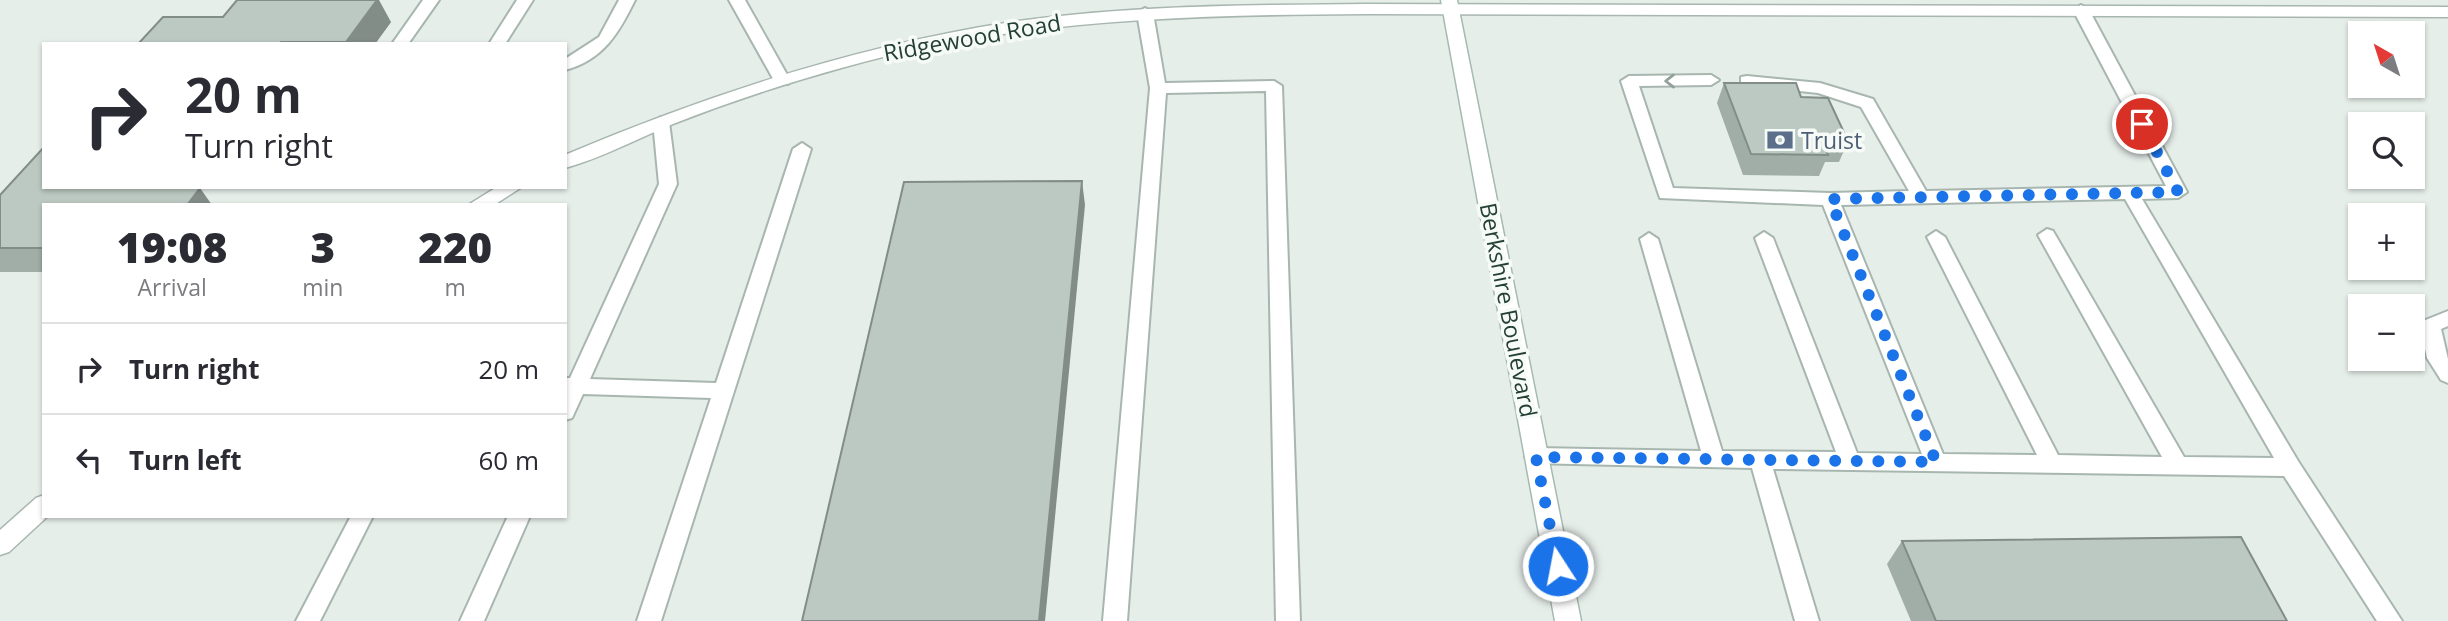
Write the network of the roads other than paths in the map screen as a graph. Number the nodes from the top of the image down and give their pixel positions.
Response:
1 (430, 0) edge
2 (526, 0) edge
3 (627, 0) edge
4 (737, 0) edge
5 (1450, 4) edge
6 (2081, 10) junction
7 (2448, 12) edge
8 (1145, 13) junction
9 (401, 42) edge
10 (498, 42) edge
11 (567, 64) edge
12 (782, 80) junction
13 (1711, 80) dead end
14 (1747, 81) edge
15 (1158, 88) junction
16 (661, 122) junction
17 (802, 149) dead end
18 (567, 161) edge
19 (509, 189) edge
20 (2130, 193) junction
21 (1921, 197) junction
22 (1830, 199) junction
23 (482, 203) edge
24 (2047, 235) dead end
25 (1936, 237) dead end
26 (1764, 238) dead end
27 (1649, 239) dead end
28 (2448, 318) edge
29 (2448, 375) edge
30 (571, 386) edge
31 (723, 391) junction
32 (567, 403) edge
33 (1536, 457) junction
34 (1714, 459) junction
35 (1760, 460) junction
36 (1850, 461) junction
37 (1936, 462) junction
38 (2052, 464) junction
39 (2178, 465) junction
40 (2290, 467) junction
41 (42, 507) edge
42 (361, 518) edge
43 (518, 518) edge
44 (0, 545) edge
45 (308, 621) edge
46 (472, 621) edge
47 (649, 621) edge
48 (1115, 621) edge
49 (1288, 621) edge
50 (1568, 621) edge
51 (1807, 621) edge
52 (2390, 621) edge

1 - 9 lane
2 - 10 lane
3 - 11 lane
4 - 12 lane
5 - 6 street, Ridgewood Road
5 - 8 street, Ridgewood Road
5 - 33 street, Berkshire Boulevard
6 - 7 street, Ridgewood Road
6 - 20 lane
8 - 12 street, Ridgewood Road
8 - 15 lane
12 - 16 street, Ridgewood Road
13 -> 22 lane
14 - 21 lane
15 - 48 lane
15 - 49 lane
16 - 18 street, Ridgewood Road
16 - 30 lane
17 - 31 lane
19 - 23 street
20 - 21 lane
20 - 40 lane
21 - 22 lane
22 - 37 lane
24 - 39 lane
25 - 38 lane
26 - 36 lane
27 - 34 lane
28 - 29 lane
30 - 31 lane
30 - 32 lane
31 - 47 lane
33 - 34 lane
33 - 50 street, Berkshire Boulevard
34 - 35 lane
35 - 36 lane
35 - 51 lane
36 - 37 lane
37 - 38 lane
38 - 39 lane
39 - 40 lane
40 - 52 lane
41 - 44 street
42 - 45 lane
43 - 46 lane

